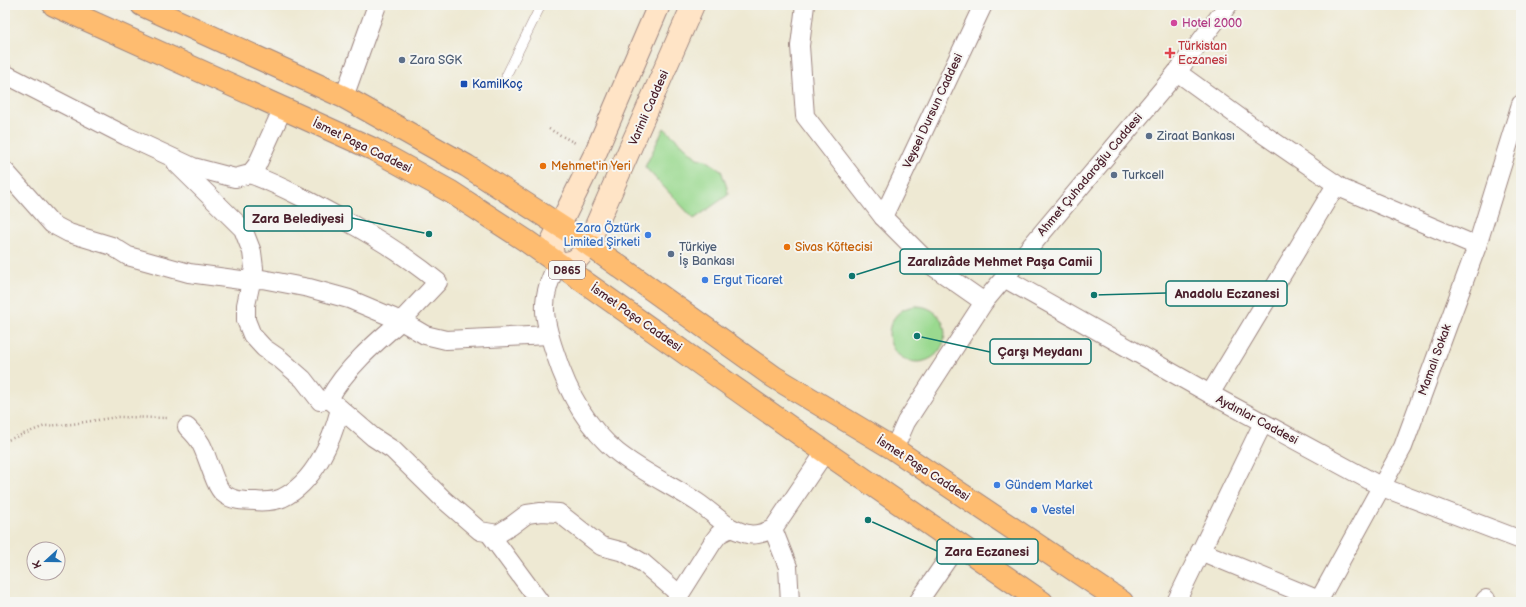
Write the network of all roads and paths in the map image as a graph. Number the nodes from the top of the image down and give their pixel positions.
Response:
1 (54, 5) edge
2 (142, 5) edge
3 (541, 5) edge
4 (659, 5) edge
5 (693, 5) edge
6 (805, 5) edge
7 (983, 5) edge
8 (1228, 5) edge
9 (376, 6) edge
10 (1177, 72) junction
11 (5, 74) edge
12 (506, 76) dead end
13 (344, 97) junction
14 (1521, 104) edge
15 (283, 108) junction
16 (549, 128) dead end
17 (595, 154) junction
18 (167, 155) junction
19 (5, 171) edge
20 (250, 174) junction
21 (1336, 185) junction
22 (883, 218) junction
23 (559, 225) junction
24 (588, 244) junction
25 (1477, 246) junction
26 (558, 263) junction
27 (1004, 278) junction
28 (252, 279) junction
29 (984, 302) junction
30 (401, 321) junction
31 (549, 335) junction
32 (1210, 394) junction
33 (334, 404) junction
34 (1263, 423) junction
35 (188, 427) joint
36 (5, 441) edge
37 (894, 449) junction
38 (825, 452) junction
39 (1382, 487) junction
40 (731, 528) junction
41 (773, 529) junction
42 (489, 532) junction
43 (1521, 540) edge
44 (958, 544) junction
45 (1200, 551) junction
46 (677, 598) edge
47 (1319, 601) edge
48 (540, 602) edge
49 (790, 602) edge
50 (918, 602) edge
51 (1042, 602) edge
52 (1122, 602) edge
53 (1176, 602) edge

1 - 15 highway, İsmet Paşa Caddesi / D865
2 - 13 highway, İsmet Paşa Caddesi / D865
3 - 12 lane
4 - 17 main road
5 - 24 main road, Varinli Caddesi
6 - 22 street
7 - 22 street, Veysel Dursun Caddesi
8 - 10 street, Ahmet Çuhadaroğlu Caddesi
9 - 13 street
10 - 21 street
10 - 27 street, Ahmet Çuhadaroğlu Caddesi
11 - 18 street
13 - 23 highway, İsmet Paşa Caddesi / D865
14 - 25 street, Mamalı Sokak
15 - 20 street
15 - 26 highway, İsmet Paşa Caddesi / D865
16 - 17 path
17 - 23 main road
18 - 20 street
18 - 28 street
19 - 28 street
20 - 30 street
21 - 25 street
21 - 32 street
22 - 29 street
23 - 24 highway, İsmet Paşa Caddesi / D865
23 - 26 main road
24 - 26 main road, Varinli Caddesi
24 - 37 highway, İsmet Paşa Caddesi / D865
25 - 39 street, Mamalı Sokak
26 - 31 street
26 - 38 highway, İsmet Paşa Caddesi / D865
27 - 29 street, Ahmet Çuhadaroğlu Caddesi
27 - 32 street, Aydınlar Caddesi
28 - 30 street
28 - 33 street
29 - 37 street, Ahmet Çuhadaroğlu Caddesi
30 - 31 street
30 - 33 street
31 - 40 street
32 - 34 street, Aydınlar Caddesi
33 - 35 street
33 - 42 street
34 - 39 street, Aydınlar Caddesi
34 - 45 street
35 - 36 path
37 - 52 highway, İsmet Paşa Caddesi / D865
38 - 41 street
38 - 44 highway, İsmet Paşa Caddesi / D865
39 - 43 street, Aydınlar Caddesi
39 - 47 street, Mamalı Sokak
40 - 41 street
40 - 46 street
41 - 49 street
42 - 46 street
42 - 48 street
44 - 50 street
44 - 51 highway, İsmet Paşa Caddesi / D865
45 - 47 street
45 - 53 street

